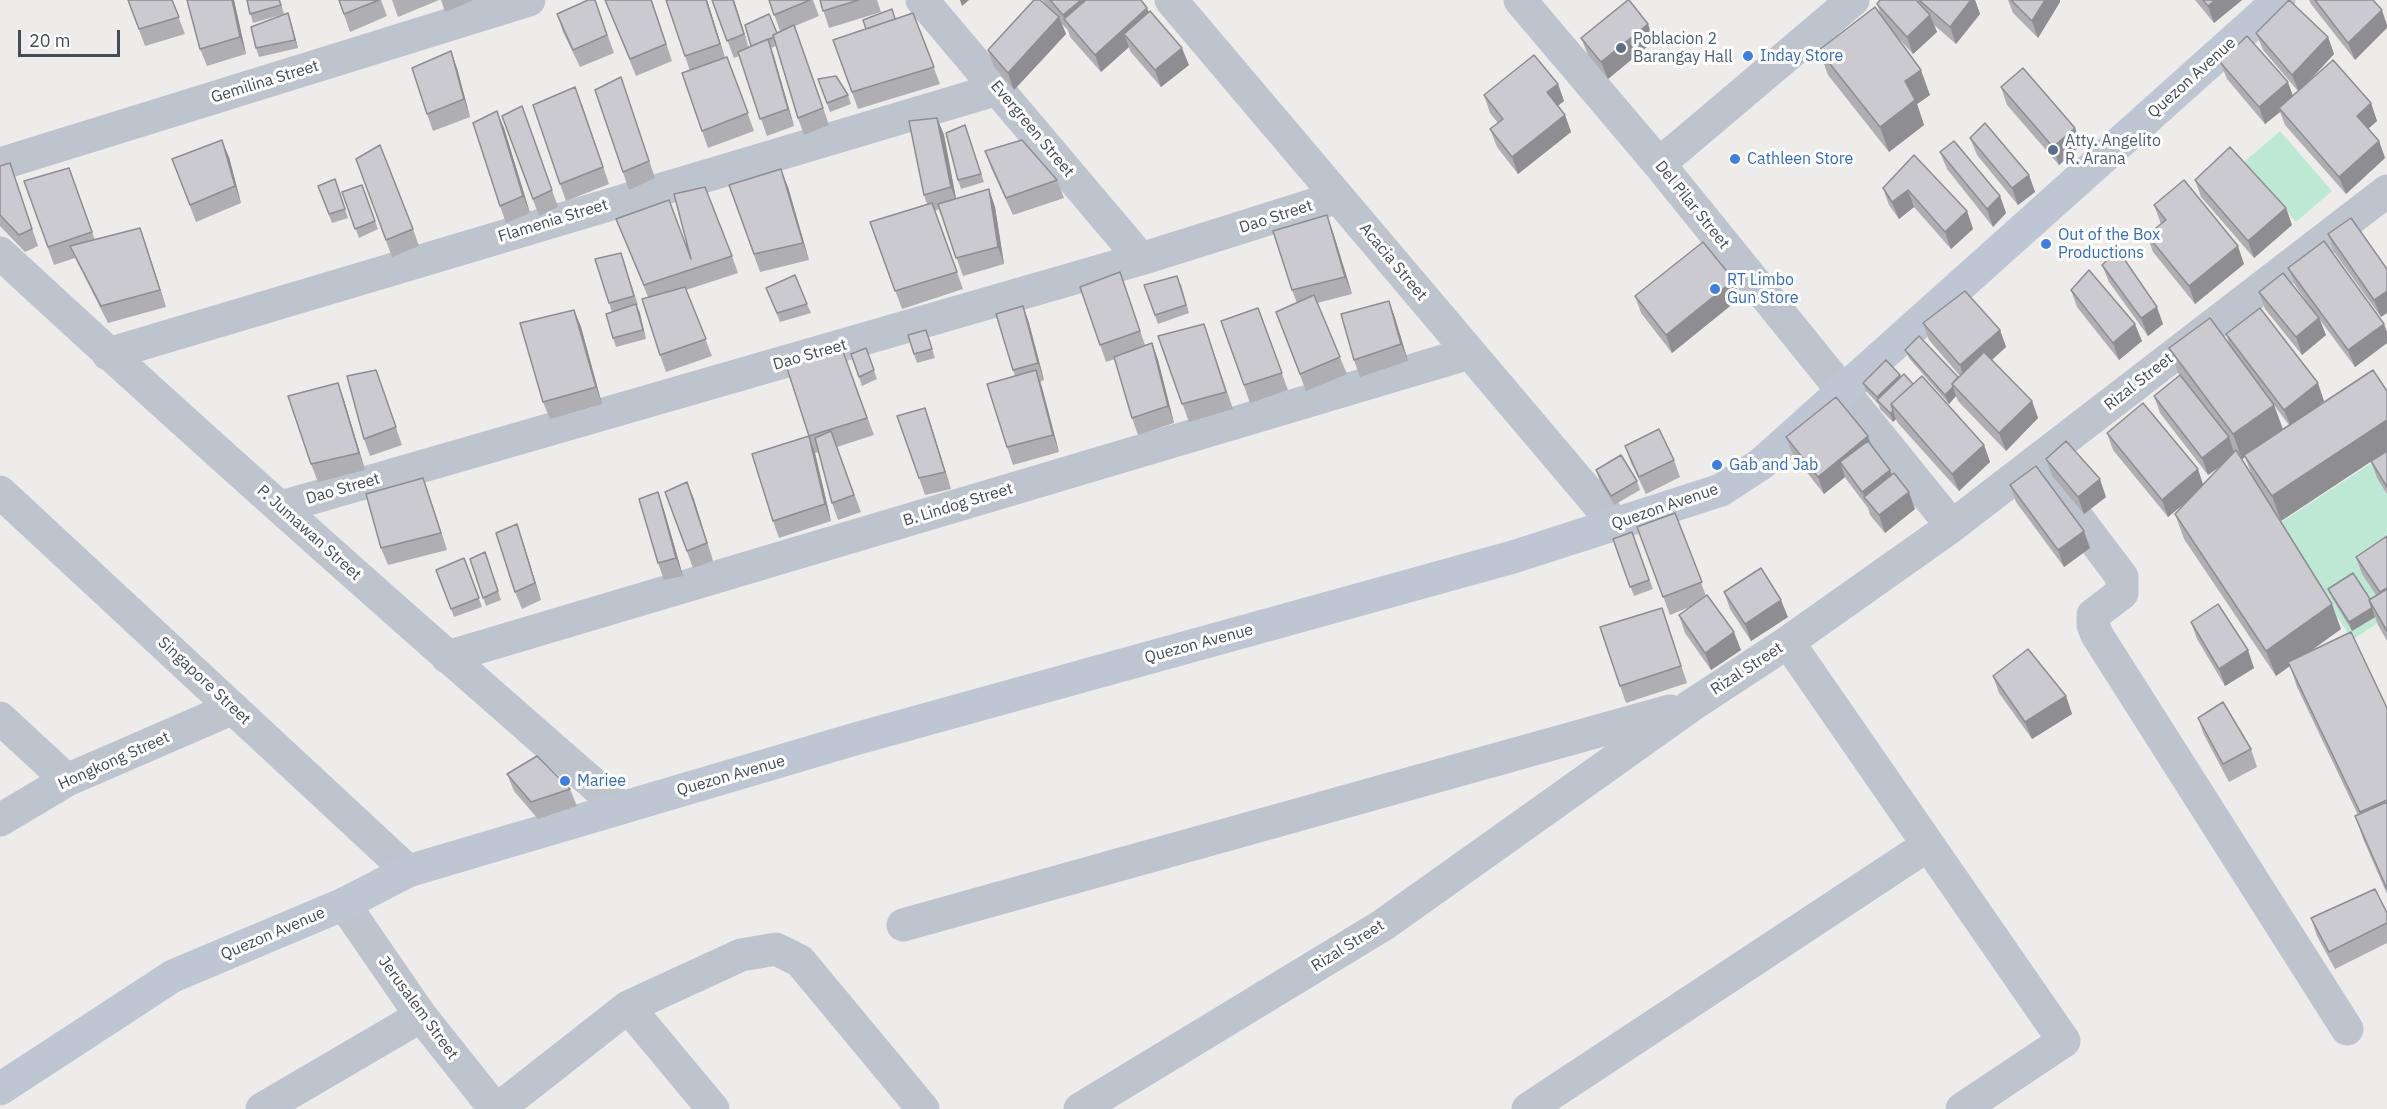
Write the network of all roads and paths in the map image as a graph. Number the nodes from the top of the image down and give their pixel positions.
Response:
1 (529, 0) edge
2 (922, 0) edge
3 (1171, 0) edge
4 (1520, 0) edge
5 (1853, 0) edge
6 (2279, 0) edge
7 (998, 89) junction
8 (0, 164) edge
9 (1659, 164) junction
10 (2387, 191) edge
11 (1338, 198) junction
12 (0, 253) edge
13 (1141, 259) junction
14 (1470, 353) junction
15 (108, 354) junction
16 (1842, 390) junction
17 (2035, 462) junction
18 (0, 492) edge
19 (281, 507) junction
20 (1615, 524) junction
21 (1952, 526) junction
22 (1788, 642) junction
23 (447, 657) junction
24 (1692, 705) junction
25 (232, 708) junction
26 (0, 718) edge
27 (67, 780) junction
28 (621, 808) junction
29 (0, 820) edge
30 (1928, 845) junction
31 (408, 871) junction
32 (344, 904) junction
33 (903, 925) dead end
34 (628, 1007) junction
35 (421, 1016) junction
36 (2347, 1029) dead end
37 (0, 1089) edge
38 (283, 1104) edge
39 (496, 1109) edge
40 (713, 1109) edge
41 (923, 1109) edge
42 (1080, 1109) edge
43 (1528, 1109) edge
44 (1962, 1109) edge

1 - 8 street, Gemilina Street
2 - 7 street, Evergreen Street
3 - 11 street, Acacia Street
4 - 9 street, Del Pilar Street
5 - 9 street
6 - 16 street, Quezon Avenue
7 - 13 street, Evergreen Street
7 - 15 street, Flamenia Street
9 - 16 street, Del Pilar Street
10 - 17 street, Rizal Street
11 - 13 street, Dao Street
11 - 14 street, Acacia Street
12 - 15 street, P. Jumawan Street
13 - 19 street, Dao Street
14 - 20 street, Acacia Street
14 - 23 street, B. Lindog Street
15 - 19 street, P. Jumawan Street
16 - 20 street, Quezon Avenue
16 - 21 street, Del Pilar Street
17 - 21 street, Rizal Street
17 - 36 street
18 - 25 street, Singapore Street
19 - 23 street, P. Jumawan Street
20 - 28 street, Quezon Avenue
21 - 22 street, Rizal Street
22 - 24 street, Rizal Street
22 - 30 street
23 - 28 street, P. Jumawan Street
24 - 33 street
24 - 42 street, Rizal Street
25 - 27 street, Hongkong Street
25 - 31 street, Singapore Street
26 - 27 street
27 - 29 street, Hongkong Street
28 - 31 street, Quezon Avenue
30 - 43 street
30 - 44 street
31 - 32 street, Quezon Avenue
32 - 35 street, Jerusalem Street
32 - 37 street, Quezon Avenue
34 - 39 street
34 - 40 street
34 - 41 street
35 - 38 street
35 - 39 street, Jerusalem Street

